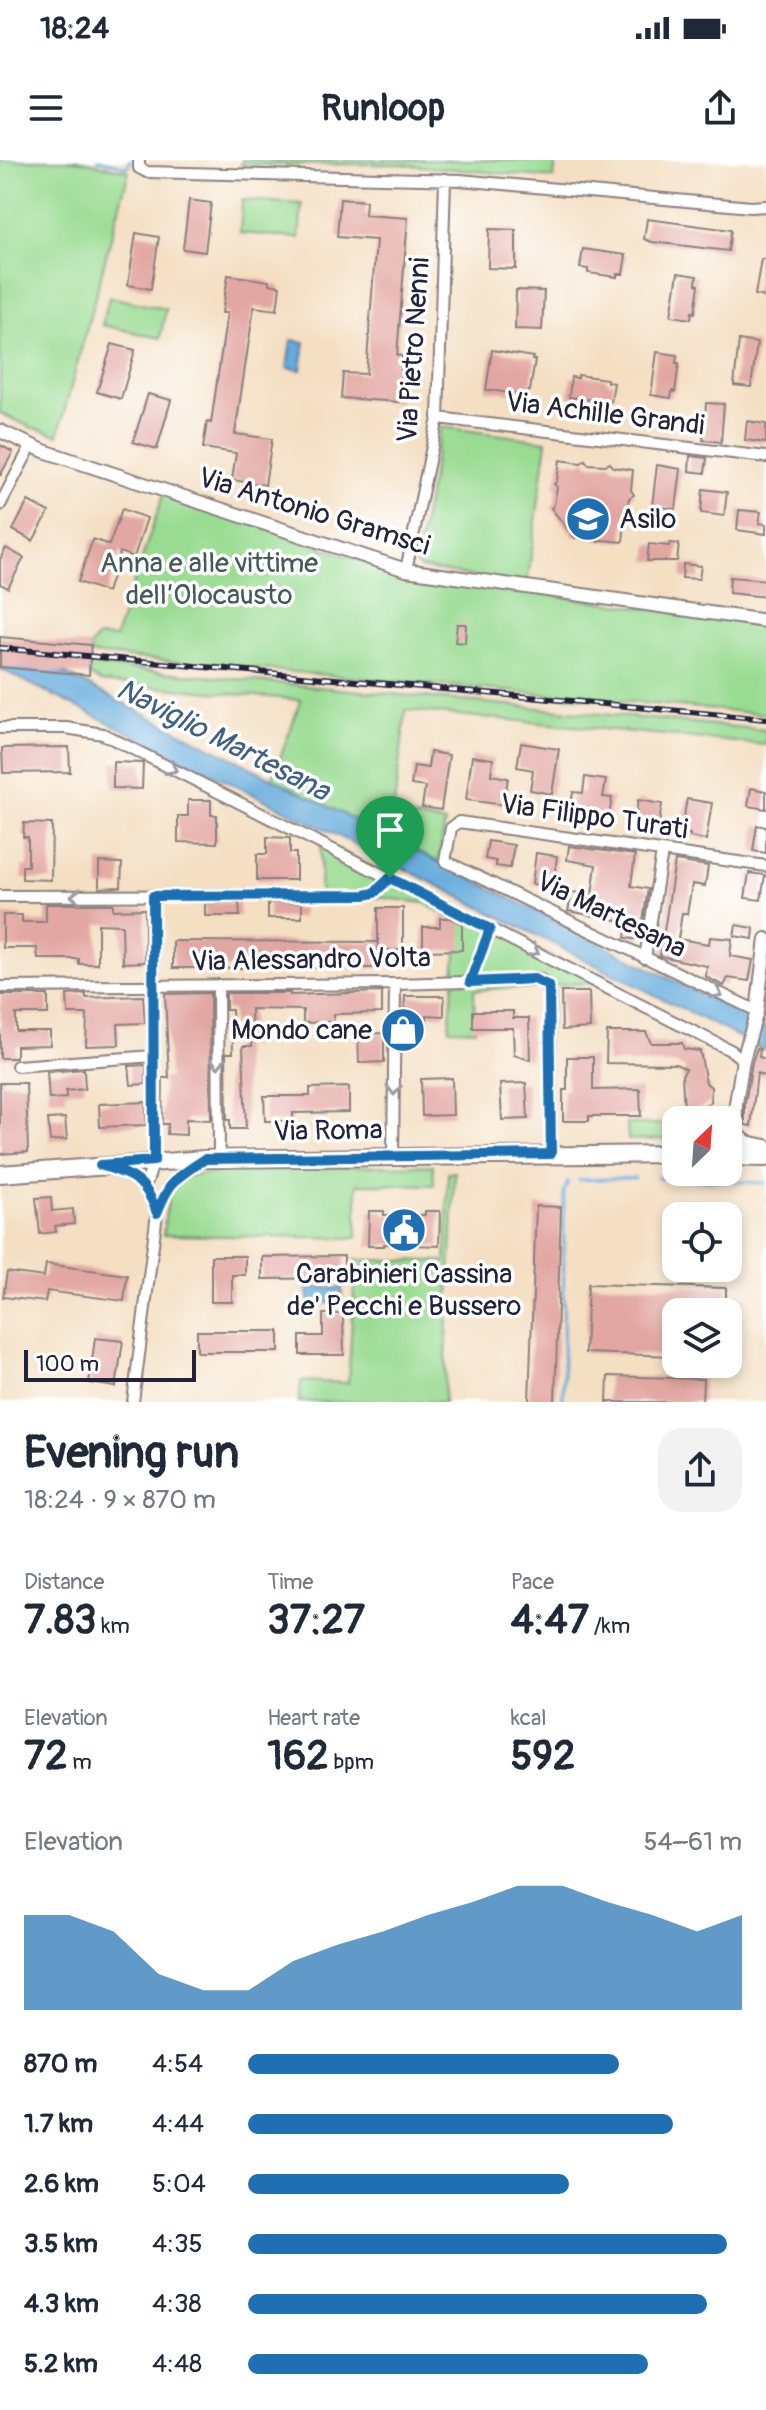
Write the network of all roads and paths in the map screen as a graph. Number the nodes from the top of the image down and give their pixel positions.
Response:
1 (139, 164) edge
2 (445, 179) junction
3 (766, 206) edge
4 (438, 418) junction
5 (0, 431) edge
6 (31, 446) junction
7 (766, 457) edge
8 (0, 505) edge
9 (406, 570) junction
10 (766, 621) edge
11 (0, 728) edge
12 (662, 852) junction
13 (445, 861) joint
14 (766, 866) edge
15 (390, 878) junction
16 (0, 896) edge
17 (153, 896) junction
18 (490, 929) junction
19 (766, 939) edge
20 (765, 955) edge
21 (645, 958) junction
22 (470, 982) junction
23 (395, 984) junction
24 (154, 985) junction
25 (218, 985) junction
26 (0, 987) edge
27 (756, 1016) junction
28 (154, 1056) junction
29 (743, 1060) junction
30 (17, 1066) dead end
31 (736, 1106) edge
32 (742, 1143) edge
33 (742, 1145) edge
34 (766, 1148) edge
35 (662, 1151) edge
36 (657, 1153) junction
37 (662, 1153) edge
38 (551, 1154) junction
39 (393, 1156) junction
40 (766, 1158) edge
41 (212, 1159) junction
42 (154, 1161) junction
43 (100, 1165) junction
44 (0, 1174) edge
45 (145, 1187) junction
46 (167, 1189) junction
47 (157, 1213) junction
48 (133, 1402) edge

1 - 2 street
2 - 3 street
2 - 4 street, Via Pietro Nenni
4 - 7 street, Via Achille Grandi
4 - 9 street, Via Pietro Nenni
5 - 6 street, Via Antonio Gramsci
6 - 8 street
6 - 9 street, Via Antonio Gramsci
9 - 10 street, Via Antonio Gramsci
11 -> 15 street
12 - 13 street, Via Filippo Turati
12 - 14 street, Via Filippo Turati
12 - 21 street
13 - 21 street, Via Martesana
15 - 17 street
15 - 18 street
17 -> 16 street
17 - 24 street
18 - 22 street, Via Alessandro Volta
18 -> 29 street
19 - 20 street
20 - 27 street
21 -> 27 street, Via Martesana
22 - 23 street, Via Alessandro Volta
22 - 38 street
23 - 25 street, Via Alessandro Volta
23 -> 39 street
24 - 25 street, Via Alessandro Volta
24 - 26 street, Via Alessandro Volta
24 - 28 street
25 -> 41 street
27 - 29 street
28 - 30 street
28 - 42 street
29 - 31 street
32 - 34 main road
33 - 40 main road
35 - 36 main road, Via Roma
36 - 37 main road, Via Roma
36 - 38 main road, Via Roma
38 - 39 main road, Via Roma
39 - 41 main road, Via Roma
41 - 42 main road, Via Roma
41 - 46 street
42 - 43 main road, Via Roma
42 - 45 street
42 - 46 street
43 - 44 main road, Via Roma
43 - 45 street
45 - 47 street
46 - 47 street
47 - 48 street

